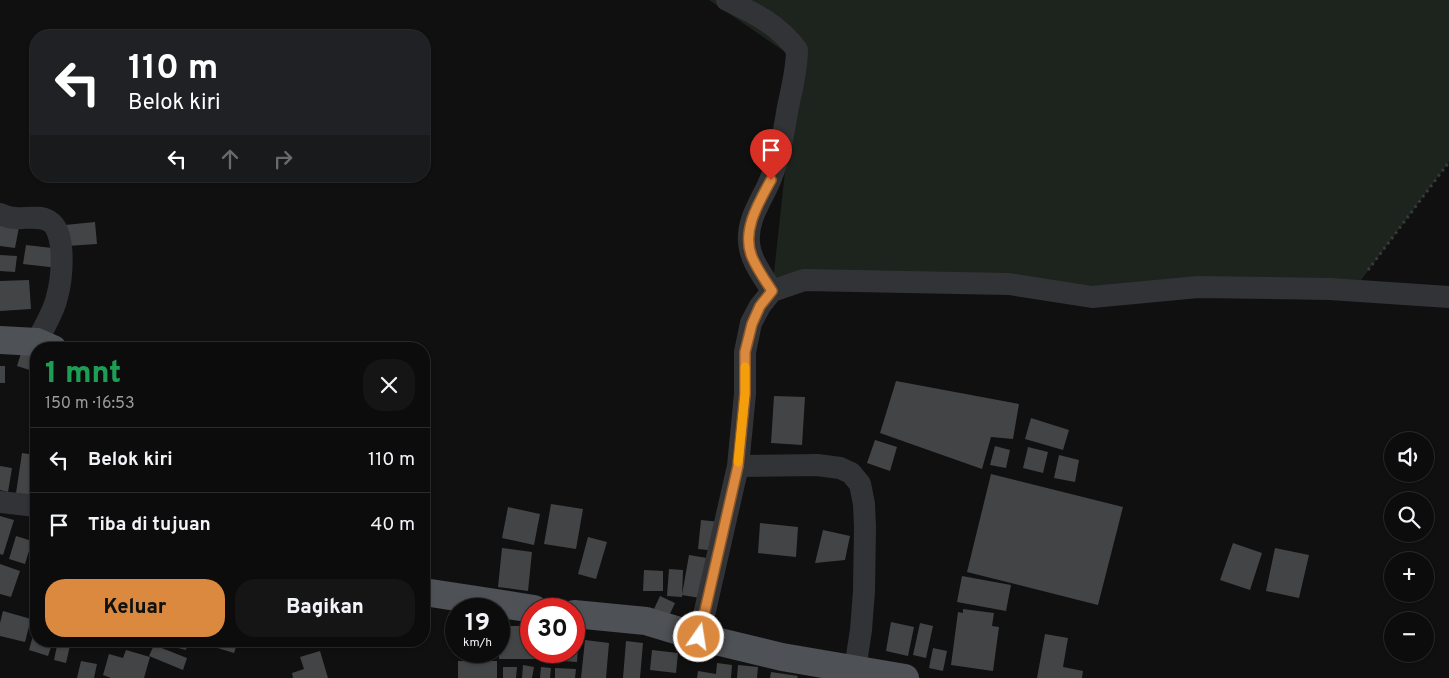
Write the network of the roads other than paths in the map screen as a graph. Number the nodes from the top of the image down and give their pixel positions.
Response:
1 (727, 0) edge
2 (0, 214) edge
3 (772, 291) junction
4 (1449, 297) edge
5 (0, 340) edge
6 (46, 342) edge
7 (30, 343) edge
8 (738, 466) junction
9 (0, 502) edge
10 (30, 505) edge
11 (430, 593) edge
12 (520, 607) edge
13 (585, 615) edge
14 (699, 637) junction
15 (855, 668) junction
16 (905, 678) edge

1 - 3 street
2 - 6 street
3 - 4 street
3 - 8 street
5 - 7 main road
8 - 14 street
8 - 15 street
9 - 10 street
11 - 12 main road
13 - 14 main road
14 - 15 main road
15 - 16 main road

